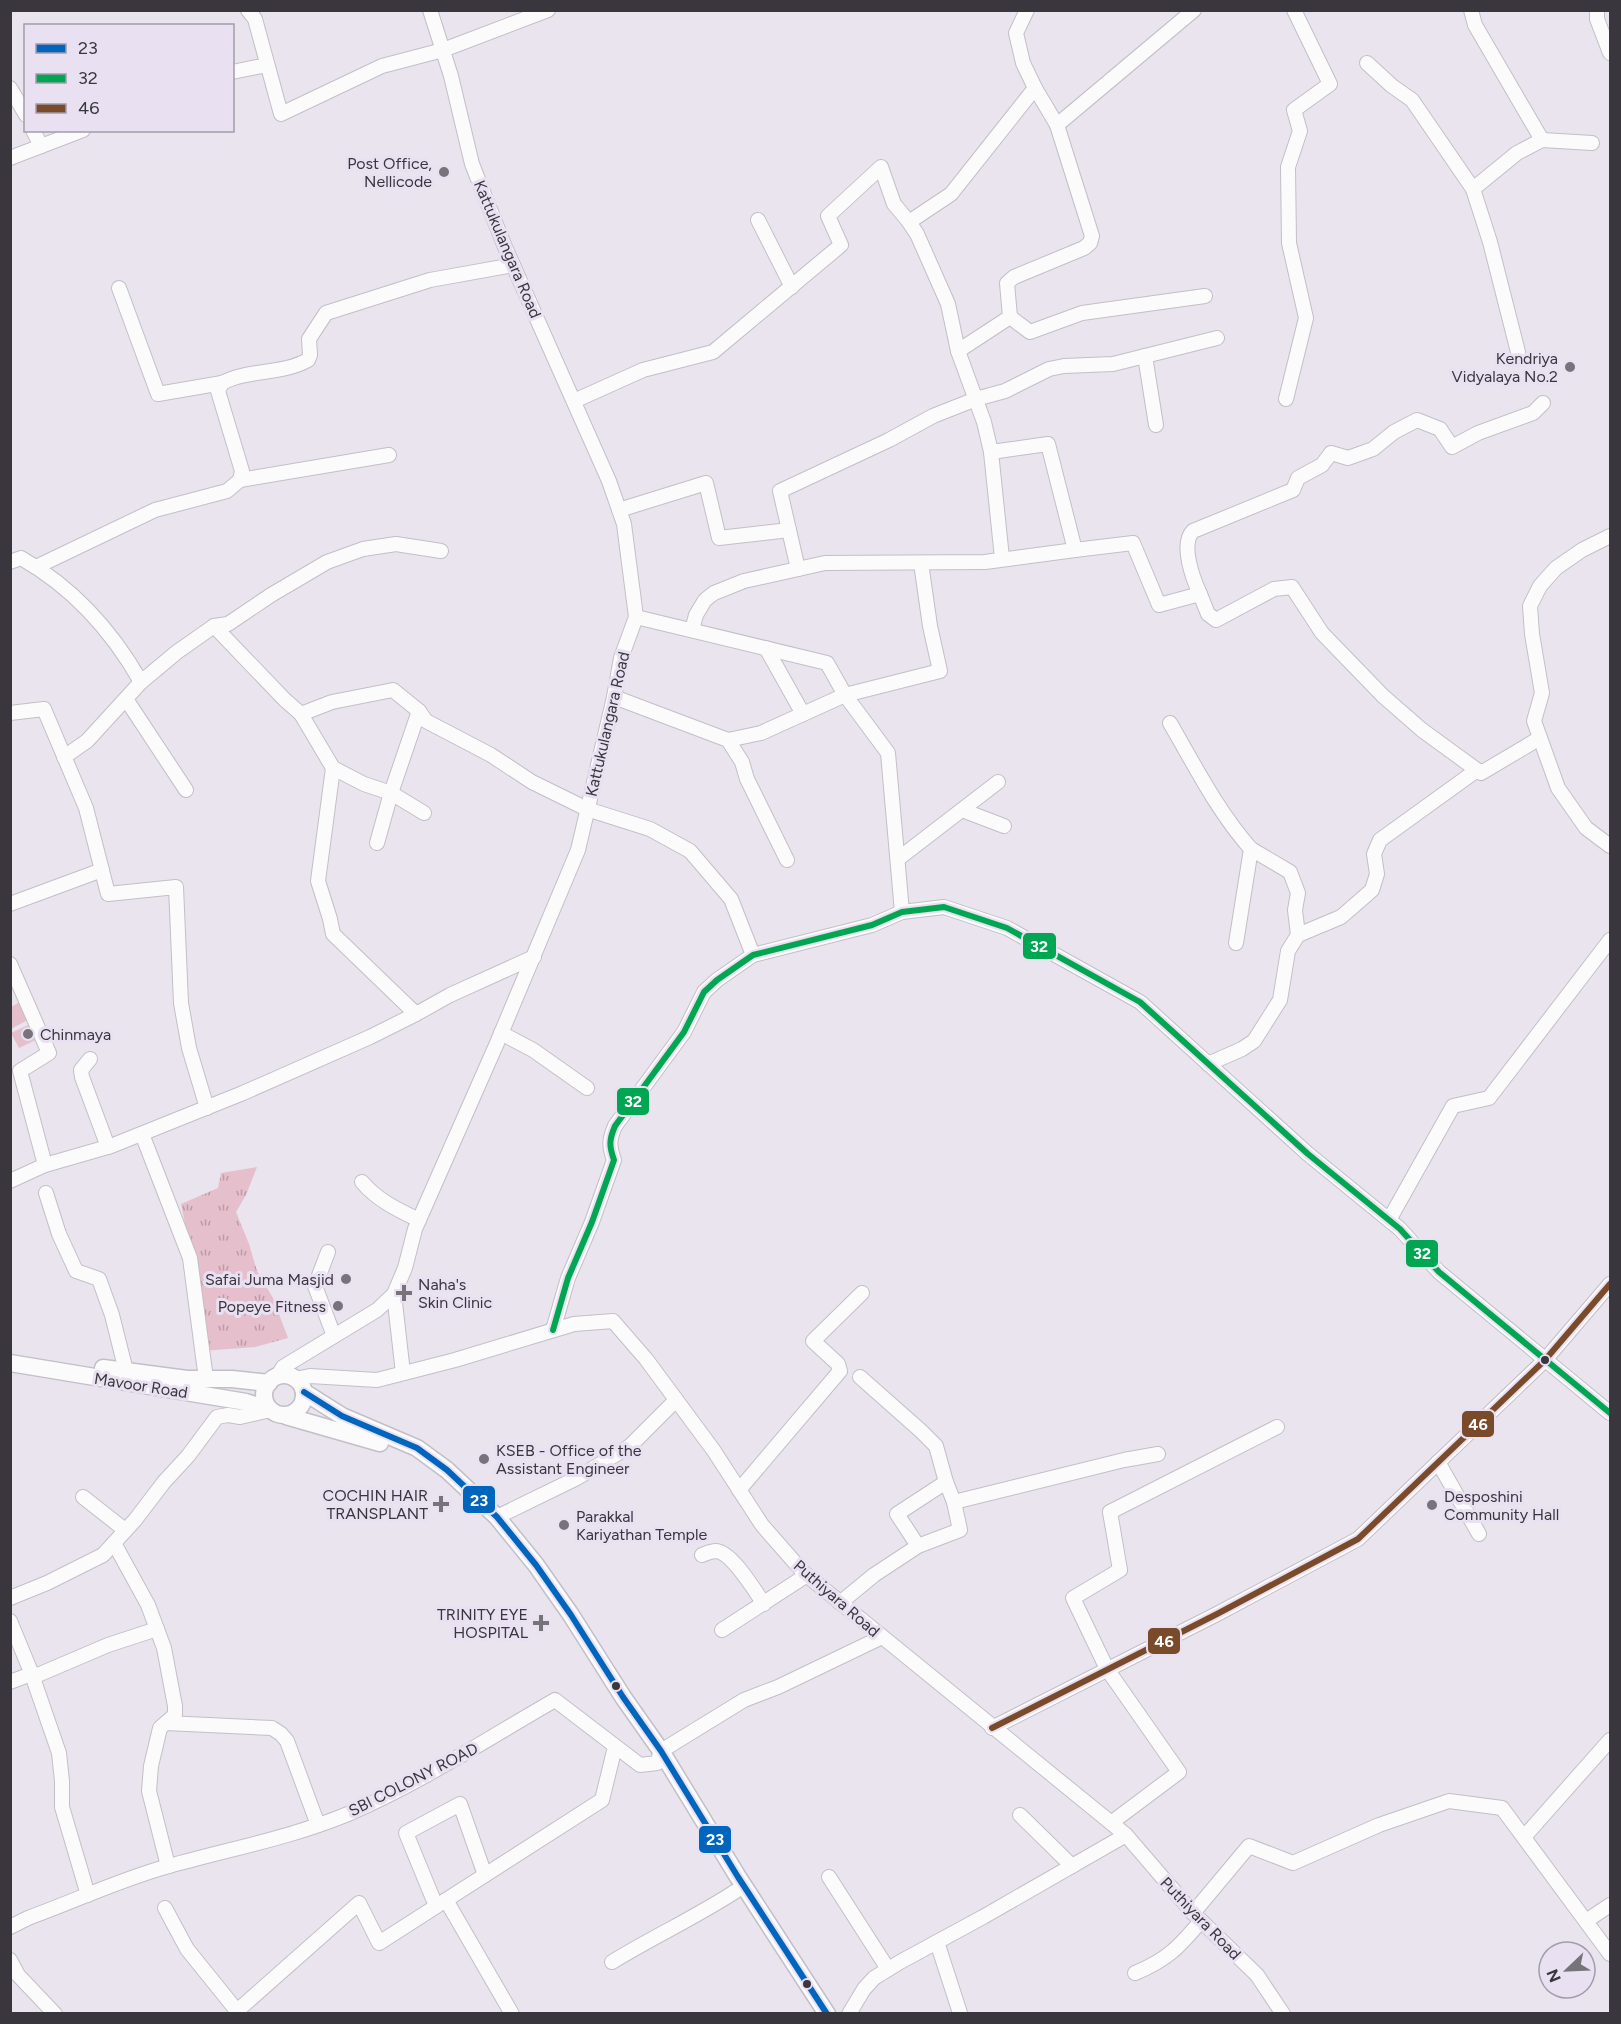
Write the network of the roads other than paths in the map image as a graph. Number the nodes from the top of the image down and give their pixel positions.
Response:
1 (248, 10) edge
2 (430, 10) edge
3 (548, 10) edge
4 (1027, 10) edge
5 (1194, 10) edge
6 (1294, 10) edge
7 (1471, 10) edge
8 (1597, 10) edge
9 (443, 50) junction
10 (1611, 53) edge
11 (1367, 63) dead end
12 (267, 65) junction
13 (234, 72) edge
14 (10, 88) edge
15 (1035, 88) junction
16 (24, 112) edge
17 (1057, 125) junction
18 (34, 132) edge
19 (78, 132) edge
20 (1542, 140) junction
21 (1592, 143) dead end
22 (41, 146) junction
23 (10, 158) edge
24 (1473, 189) junction
25 (758, 220) dead end
26 (909, 222) junction
27 (513, 265) junction
28 (792, 286) junction
29 (119, 288) dead end
30 (1205, 296) dead end
31 (1010, 317) junction
32 (1217, 338) dead end
33 (958, 351) junction
34 (1518, 352) dead end
35 (1145, 356) junction
36 (222, 382) junction
37 (976, 399) junction
38 (1286, 399) dead end
39 (574, 401) junction
40 (1543, 403) dead end
41 (1156, 425) dead end
42 (990, 452) junction
43 (389, 454) dead end
44 (240, 480) junction
45 (619, 510) junction
46 (789, 530) junction
47 (1611, 536) edge
48 (1075, 550) junction
49 (441, 551) dead end
50 (1002, 558) junction
51 (10, 562) edge
52 (921, 563) junction
53 (36, 567) junction
54 (798, 569) junction
55 (1200, 594) junction
56 (636, 617) junction
57 (214, 626) junction
58 (692, 630) junction
59 (766, 648) junction
60 (141, 682) junction
61 (845, 695) junction
62 (614, 697) junction
63 (126, 699) junction
64 (419, 711) junction
65 (10, 713) edge
66 (301, 714) junction
67 (803, 714) junction
68 (1170, 723) dead end
69 (1540, 738) junction
70 (728, 740) junction
71 (64, 758) junction
72 (333, 768) junction
73 (1477, 770) junction
74 (998, 782) dead end
75 (186, 790) dead end
76 (391, 794) junction
77 (587, 809) junction
78 (962, 810) junction
79 (424, 813) dead end
80 (1004, 826) dead end
81 (377, 843) dead end
82 (1611, 846) edge
83 (1251, 849) junction
84 (898, 859) junction
85 (787, 861) dead end
86 (102, 870) junction
87 (10, 904) edge
88 (902, 912) junction
89 (1298, 935) junction
90 (1611, 940) edge
91 (1236, 943) dead end
92 (1606, 954) edge
93 (753, 956) junction
94 (534, 957) junction
95 (10, 964) edge
96 (416, 1014) junction
97 (501, 1034) junction
98 (90, 1059) dead end
99 (1209, 1064) junction
100 (586, 1088) dead end
101 (207, 1108) junction
102 (142, 1134) junction
103 (108, 1147) junction
104 (45, 1165) junction
105 (10, 1181) edge
106 (362, 1182) dead end
107 (46, 1193) dead end
108 (419, 1220) junction
109 (1389, 1220) junction
110 (328, 1252) dead end
111 (1611, 1284) edge
112 (862, 1293) dead end
113 (394, 1294) junction
114 (553, 1330) junction
115 (334, 1336) junction
116 (10, 1353) edge
117 (1545, 1360) junction
118 (10, 1363) edge
119 (126, 1371) junction
120 (403, 1374) junction
121 (860, 1377) dead end
122 (206, 1379) junction
123 (273, 1380) junction
124 (299, 1385) junction
125 (676, 1400) junction
126 (278, 1413) junction
127 (1611, 1413) edge
128 (1277, 1427) dead end
129 (1158, 1454) dead end
130 (1438, 1462) junction
131 (946, 1482) junction
132 (739, 1490) junction
133 (83, 1497) dead end
134 (954, 1502) junction
135 (497, 1516) junction
136 (125, 1530) junction
137 (1479, 1534) dead end
138 (114, 1543) junction
139 (918, 1546) junction
140 (702, 1555) dead end
141 (807, 1575) junction
142 (10, 1598) edge
143 (840, 1603) junction
144 (764, 1604) junction
145 (10, 1621) edge
146 (157, 1629) junction
147 (722, 1630) dead end
148 (882, 1637) junction
149 (1107, 1669) junction
150 (32, 1674) junction
151 (10, 1682) edge
152 (166, 1723) junction
153 (992, 1728) junction
154 (1611, 1740) edge
155 (615, 1747) junction
156 (659, 1757) junction
157 (1020, 1815) dead end
158 (1111, 1823) junction
159 (318, 1825) junction
160 (1126, 1835) junction
161 (1524, 1837) junction
162 (168, 1866) junction
163 (1072, 1866) junction
164 (485, 1875) junction
165 (829, 1877) dead end
166 (736, 1892) junction
167 (88, 1895) junction
168 (441, 1903) junction
169 (1611, 1905) edge
170 (165, 1908) dead end
171 (1197, 1917) junction
172 (1586, 1921) junction
173 (10, 1927) edge
174 (938, 1941) junction
175 (1611, 1954) edge
176 (10, 1960) edge
177 (612, 1962) dead end
178 (888, 1969) junction
179 (1135, 1973) dead end
180 (238, 2012) edge
181 (55, 2013) edge
182 (512, 2013) edge
183 (816, 2013) edge
184 (827, 2013) edge
185 (849, 2013) edge
186 (960, 2013) edge
187 (1283, 2013) edge

1 - 12 street
2 - 9 street, Kattukulangara Road
3 - 9 street
4 - 15 street
5 - 17 street
6 - 38 street
7 - 20 street
8 - 10 street
9 - 12 street
9 - 27 street, Kattukulangara Road
11 - 24 street
12 - 13 street
14 - 16 street
15 - 17 street
15 - 26 street
17 - 31 street
18 - 22 street
19 - 22 street
20 - 21 street
20 - 24 street
22 - 23 street
24 - 34 street
25 - 28 street
26 - 28 street
26 - 33 street
27 - 36 street
27 - 39 street, Kattukulangara Road
28 - 39 street
29 - 36 street
30 - 31 street
31 - 33 street
32 - 35 street
33 - 37 street
35 - 37 street
35 - 41 street
36 - 44 street
37 - 42 street
37 - 46 street
39 - 45 street, Kattukulangara Road
40 - 55 street
42 - 48 street
42 - 50 street
43 - 44 street
44 - 53 street
45 - 46 street
45 - 56 street, Kattukulangara Road
46 - 54 street
47 - 69 street
48 - 50 street
48 - 55 street
49 - 57 street
50 - 52 street
51 - 53 street
52 - 54 street
52 - 61 street
53 - 60 street
54 - 58 street
55 - 73 street
56 - 58 street
56 - 62 street, Kattukulangara Road
57 - 60 street
57 - 66 street
58 - 59 street
59 - 61 street
59 - 67 street
60 - 63 street
61 - 67 street
61 - 84 street
62 - 70 street
62 - 77 street, Kattukulangara Road
63 - 71 street
63 - 75 street
64 - 66 street
64 - 76 street
64 - 77 street
65 - 71 street
66 - 72 street
67 - 70 street
68 - 83 street
69 - 73 street
69 - 82 street
70 - 85 street
71 - 86 street
72 - 76 street
72 - 96 street
73 - 89 street
74 - 78 street
76 - 79 street
76 - 81 street
77 - 93 street
77 - 94 street, Kattukulangara Road
78 - 80 street
78 - 84 street
83 - 89 street
83 - 91 street
84 - 88 street
86 - 87 street
86 - 101 street
88 - 93 street
88 - 99 street
89 - 99 street
90 - 92 street
92 - 109 street
93 - 114 street
94 - 96 street
94 - 97 street, Kattukulangara Road
95 - 104 street
96 - 101 street
97 - 100 street
97 - 108 street, Kattukulangara Road
98 - 103 street
99 - 109 street
101 - 102 street
102 - 103 street
102 - 122 street
103 - 104 street
104 - 105 street
106 - 108 street
107 - 119 street
108 - 113 street, Kattukulangara Road
109 - 117 street
110 - 115 street
111 - 117 street
112 - 132 street
113 - 115 street, Kattukulangara Road
113 - 120 street
114 - 120 street, Puthiyara Road
114 - 125 street, Puthiyara Road
115 - 123 street, Kattukulangara Road
116 - 119 main road, Mavoor Road
117 - 127 street
117 - 130 street
118 - 126 main road, Mavoor Road
119 - 122 main road, Mavoor Road
120 - 124 street, Puthiyara Road
121 - 131 street
122 - 123 main road, Mavoor Road
123 - 124 main road, Mavoor Road
123 - 126 main road
124 - 126 main road
124 - 135 main road, Mavoor Road
125 - 132 street, Puthiyara Road
125 - 135 street
126 - 136 street
126 - 156 main road, Mavoor Road
128 - 149 street
129 - 134 street
130 - 137 street
130 - 149 street
131 - 134 street
131 - 139 street
132 - 141 street, Puthiyara Road
133 - 136 street
134 - 139 street
135 - 156 main road, Mavoor Road
136 - 138 street
138 - 142 street
138 - 146 street
139 - 143 street
140 - 144 street
141 - 143 street, Puthiyara Road
141 - 144 street
143 - 148 street, Puthiyara Road
144 - 147 street
145 - 150 street
146 - 150 street
146 - 152 street
148 - 153 street, Puthiyara Road
148 - 156 street
149 - 153 street
149 - 158 street
150 - 151 street
150 - 167 street
152 - 159 street
152 - 162 street
153 - 158 street, Puthiyara Road
154 - 161 street
155 - 156 street, SBI COLONY ROAD
155 - 159 street, SBI COLONY ROAD
155 - 164 street
156 - 166 main road, Mavoor Road
156 - 184 main road, Mavoor Road
157 - 163 street
158 - 160 street, Puthiyara Road
159 - 162 street, SBI COLONY ROAD
160 - 163 street
160 - 171 street, Puthiyara Road
161 - 171 street
161 - 172 street
162 - 167 street, SBI COLONY ROAD
163 - 174 street
164 - 168 street
164 - 168 street
165 - 178 street
166 - 177 street
166 - 183 main road, Mavoor Road
167 - 173 street, SBI COLONY ROAD
168 - 180 street
168 - 182 street
169 - 172 street
170 - 180 street
171 - 179 street
171 - 187 street, Puthiyara Road
172 - 175 street
174 - 178 street
174 - 186 street
176 - 181 street
178 - 185 street

